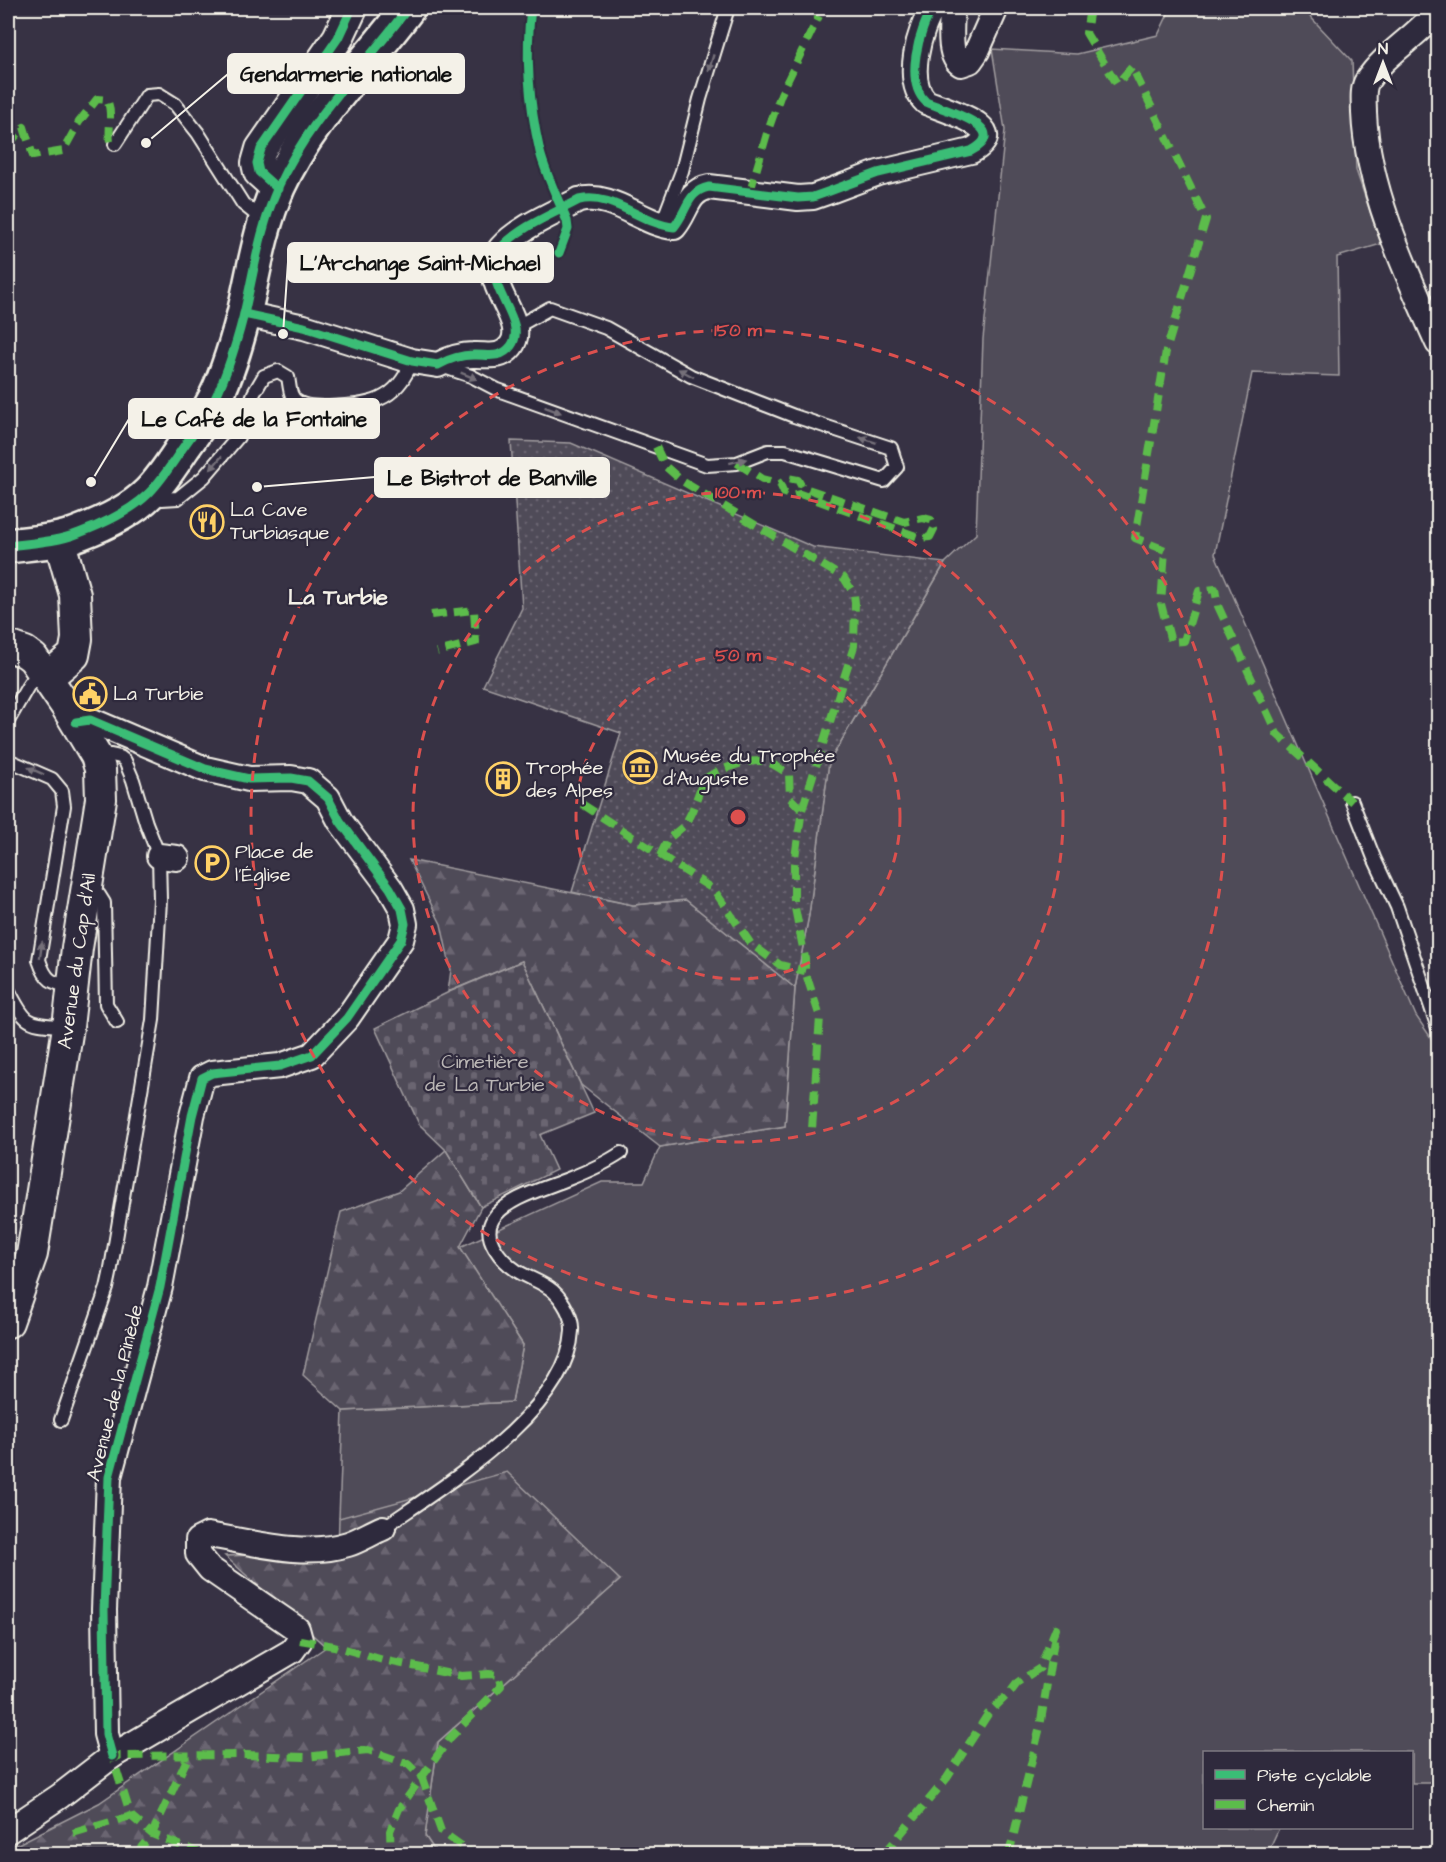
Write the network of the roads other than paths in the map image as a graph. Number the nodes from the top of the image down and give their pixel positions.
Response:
1 (352, 8) edge
2 (408, 8) edge
3 (728, 8) edge
4 (933, 8) edge
5 (952, 8) edge
6 (996, 8) edge
7 (1438, 10) edge
8 (112, 148) dead end
9 (278, 189) junction
10 (266, 223) junction
11 (661, 226) junction
12 (244, 314) junction
13 (516, 327) junction
14 (1438, 344) edge
15 (412, 361) junction
16 (438, 365) junction
17 (163, 496) junction
18 (59, 539) junction
19 (8, 546) edge
20 (32, 663) edge
21 (8, 721) edge
22 (76, 722) junction
23 (96, 756) junction
24 (8, 760) edge
25 (1352, 802) dead end
26 (87, 885) junction
27 (74, 987) junction
28 (8, 989) edge
29 (117, 1022) dead end
30 (69, 1027) junction
31 (1438, 1028) edge
32 (621, 1153) dead end
33 (8, 1322) edge
34 (61, 1420) dead end
35 (382, 1528) joint
36 (112, 1756) junction
37 (8, 1831) edge

1 - 9 street
2 - 9 main road
3 -> 11 lane
4 - 11 street
5 - 6 street
7 - 14 street
8 - 10 lane
9 - 10 main road
10 - 12 main road
11 - 13 street
12 - 15 street
12 - 17 main road
13 - 16 street
16 -> 13 lane
15 - 16 street
15 -> 17 lane
17 - 18 main road
18 - 19 main road
18 - 20 street
20 - 21 lane
20 - 22 street, Avenue du Cap d'Ail
22 - 23 street, Avenue du Cap d'Ail
22 - 36 street, Avenue de la Pinède
23 - 26 street, Avenue du Cap d'Ail
23 - 34 lane
27 -> 24 lane
25 - 31 lane
26 - 27 street, Avenue du Cap d'Ail
26 - 29 lane
27 - 30 street, Avenue du Cap d'Ail
28 - 30 lane
30 - 33 street, Avenue du Cap d'Ail
32 - 35 lane
35 - 36 street
36 - 37 street

